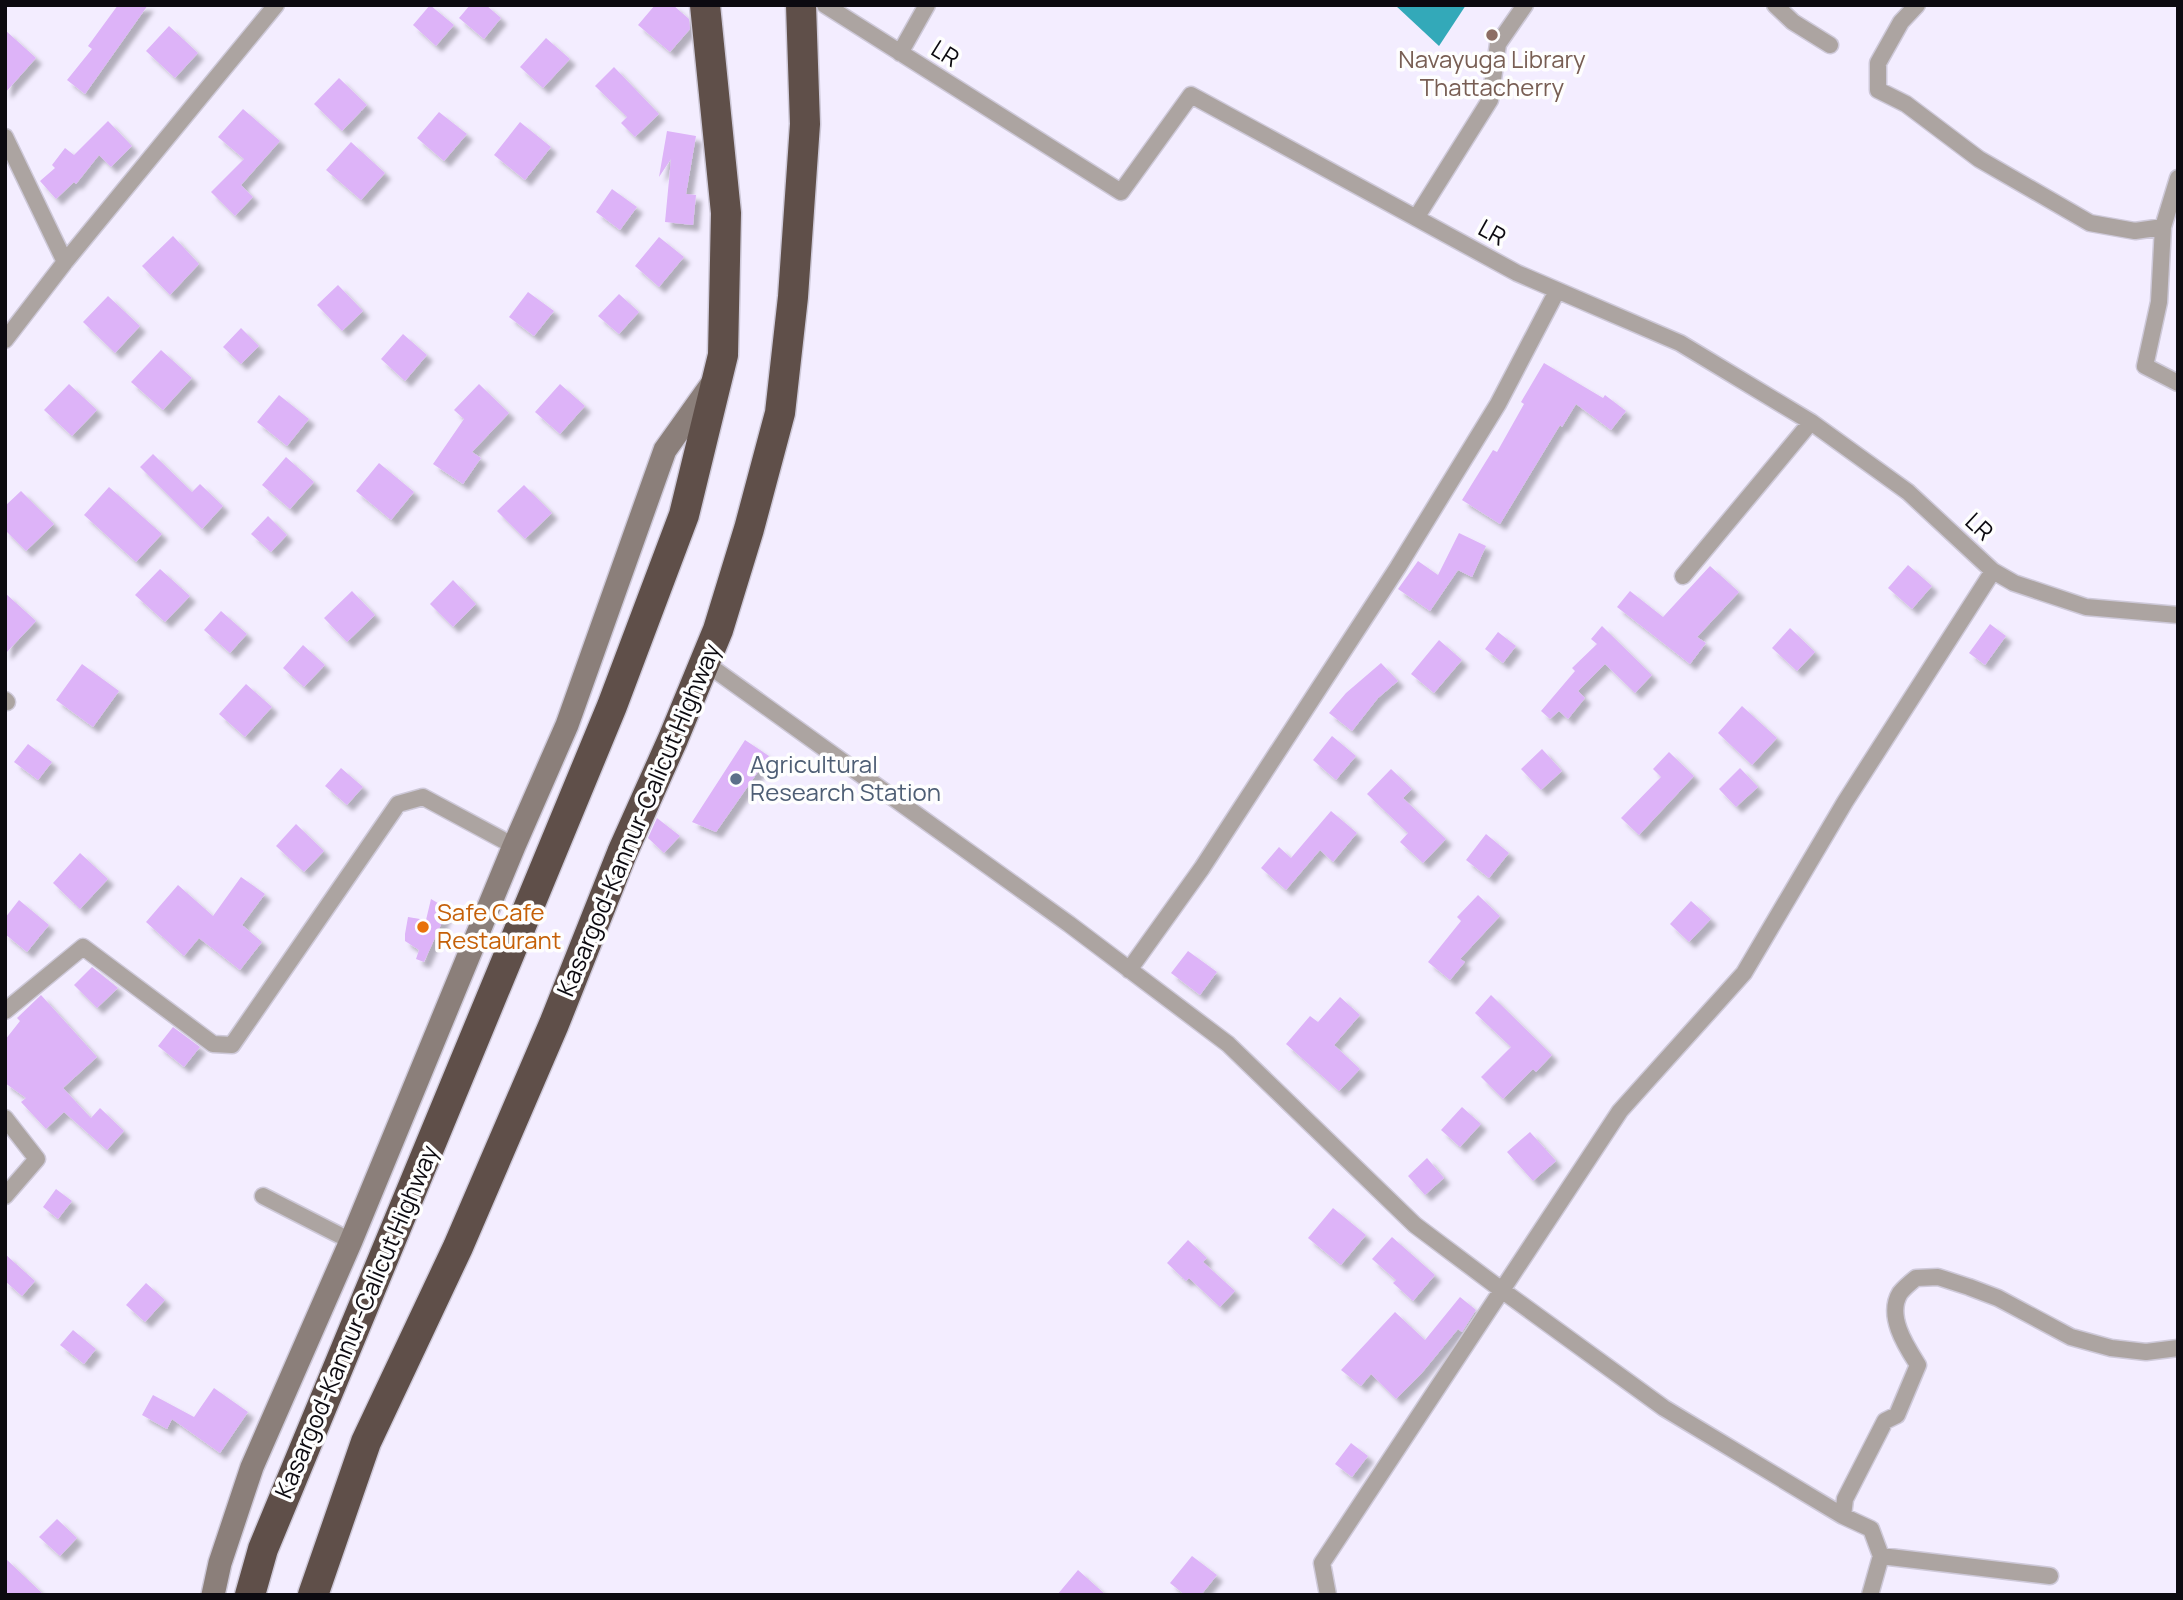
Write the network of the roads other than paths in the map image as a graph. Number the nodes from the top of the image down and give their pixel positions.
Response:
1 (276, 5) edge
2 (705, 5) edge
3 (801, 5) edge
4 (825, 5) edge
5 (928, 5) edge
6 (1525, 5) edge
7 (1776, 5) edge
8 (1917, 5) edge
9 (1830, 45) dead end
10 (900, 53) junction
11 (5, 137) edge
12 (2178, 178) edge
13 (1416, 218) junction
14 (2163, 227) junction
15 (65, 262) junction
16 (1557, 291) junction
17 (5, 340) edge
18 (717, 378) junction
19 (2178, 383) edge
20 (1811, 422) junction
21 (1993, 571) junction
22 (1683, 576) dead end
23 (2175, 611) edge
24 (704, 662) junction
25 (514, 846) junction
26 (1129, 970) junction
27 (5, 1011) edge
28 (5, 1118) edge
29 (5, 1196) edge
30 (263, 1196) dead end
31 (351, 1241) junction
32 (1502, 1290) junction
33 (2178, 1348) edge
34 (1843, 1516) junction
35 (1881, 1556) junction
36 (2050, 1576) dead end
37 (213, 1595) edge
38 (250, 1595) edge
39 (313, 1595) edge
40 (1328, 1595) edge
41 (1870, 1595) edge

1 - 15 street
2 - 18 highway, Kasargod-Kannur-Calicut Highway
3 - 24 highway, Kasargod-Kannur-Calicut Highway
4 - 10 street, LR
5 - 10 street
6 - 13 street
7 - 9 street
8 - 14 street
10 - 13 street, LR
11 - 15 street
12 - 14 street
13 - 16 street, LR
14 - 19 street
15 - 17 street
16 - 20 street, LR
16 - 26 street
18 - 25 street
18 - 38 highway, Kasargod-Kannur-Calicut Highway
20 - 21 street, LR
20 - 22 street
21 - 23 street, LR
21 - 32 street
24 - 26 street
24 - 39 highway, Kasargod-Kannur-Calicut Highway
25 - 27 street
25 - 31 street
26 - 32 street
28 - 29 street
30 - 31 street
31 - 37 street
32 - 34 street
32 - 40 street
33 - 34 street
34 - 35 street
35 - 36 street
35 - 41 street

